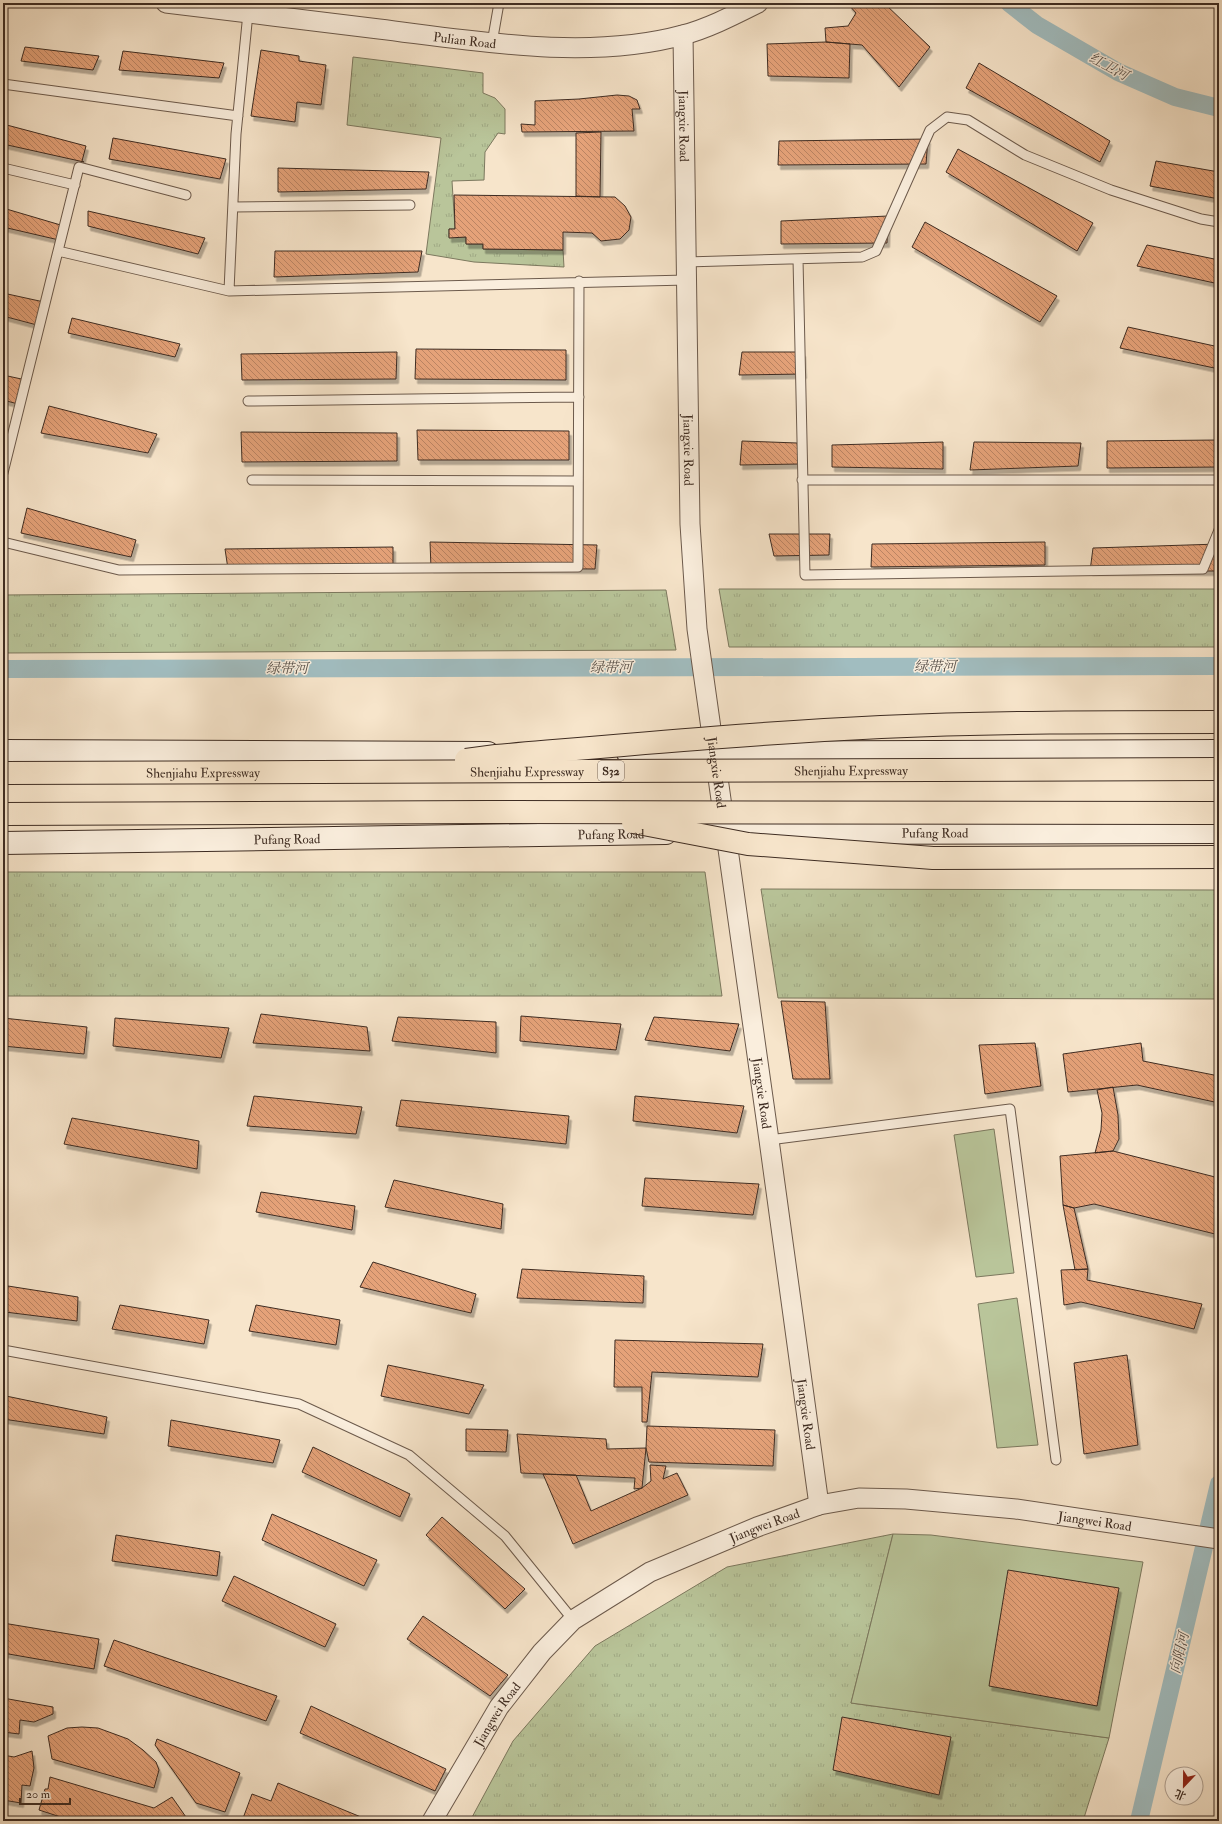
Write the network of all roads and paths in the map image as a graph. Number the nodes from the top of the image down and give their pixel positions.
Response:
1 (166, 3) edge
2 (499, 3) edge
3 (758, 3) edge
4 (243, 10) edge
5 (683, 35) junction
6 (492, 43) junction
7 (3, 84) edge
8 (238, 116) junction
9 (3, 168) edge
10 (75, 185) junction
11 (186, 195) dead end
12 (410, 205) dead end
13 (233, 207) junction
14 (1219, 222) edge
15 (58, 251) junction
16 (798, 259) junction
17 (687, 271) junction
18 (579, 281) junction
19 (229, 291) junction
20 (579, 397) junction
21 (248, 402) dead end
22 (3, 473) edge
23 (252, 480) dead end
24 (802, 480) junction
25 (1219, 480) edge
26 (578, 481) junction
27 (1219, 530) edge
28 (3, 542) edge
29 (1219, 722) edge
30 (3, 751) edge
31 (1219, 751) edge
32 (714, 753) junction
33 (1219, 769) edge
34 (382, 772) junction
35 (3, 773) edge
36 (583, 812) junction
37 (1219, 813) edge
38 (3, 814) edge
39 (726, 832) junction
40 (1219, 832) edge
41 (3, 843) edge
42 (1219, 857) edge
43 (770, 1140) junction
44 (3, 1350) edge
45 (1056, 1460) dead end
46 (819, 1505) junction
47 (1219, 1539) edge
48 (573, 1620) junction
49 (432, 1821) edge

1 - 4 street, Pulian Road
2 - 6 lane
3 - 5 street, Pulian Road
4 - 6 street, Pulian Road
4 - 8 lane
5 - 6 street, Pulian Road
5 - 17 street, Jiangxie Road
7 - 8 lane
8 - 13 lane
9 - 10 lane
10 - 11 lane
10 - 15 lane
12 - 13 lane
13 - 19 lane
14 - 16 lane
15 - 19 lane
15 - 22 lane
16 - 17 lane
16 - 24 lane
17 - 18 lane
17 - 32 street, Jiangxie Road
18 - 19 lane
18 - 20 lane
20 - 21 lane
20 - 26 lane
23 - 26 lane
24 - 25 lane
24 - 27 lane
26 - 28 lane
29 - 34 highway, bridge
30 - 32 main road
31 - 32 main road
32 - 39 street, Jiangxie Road
33 - 34 highway, Shenjiahu Expressway / S32, bridge
34 - 35 highway, Shenjiahu Expressway / S32, bridge
36 - 37 highway, bridge
36 - 38 highway, bridge
36 - 42 highway, bridge
39 - 40 main road, Pufang Road
39 - 41 main road, Pufang Road
39 - 43 street, Jiangxie Road
43 - 45 lane
43 - 46 street, Jiangxie Road
44 - 48 lane
46 - 47 street, Jiangwei Road
46 - 48 street, Jiangwei Road
48 - 49 street, Jiangwei Road

